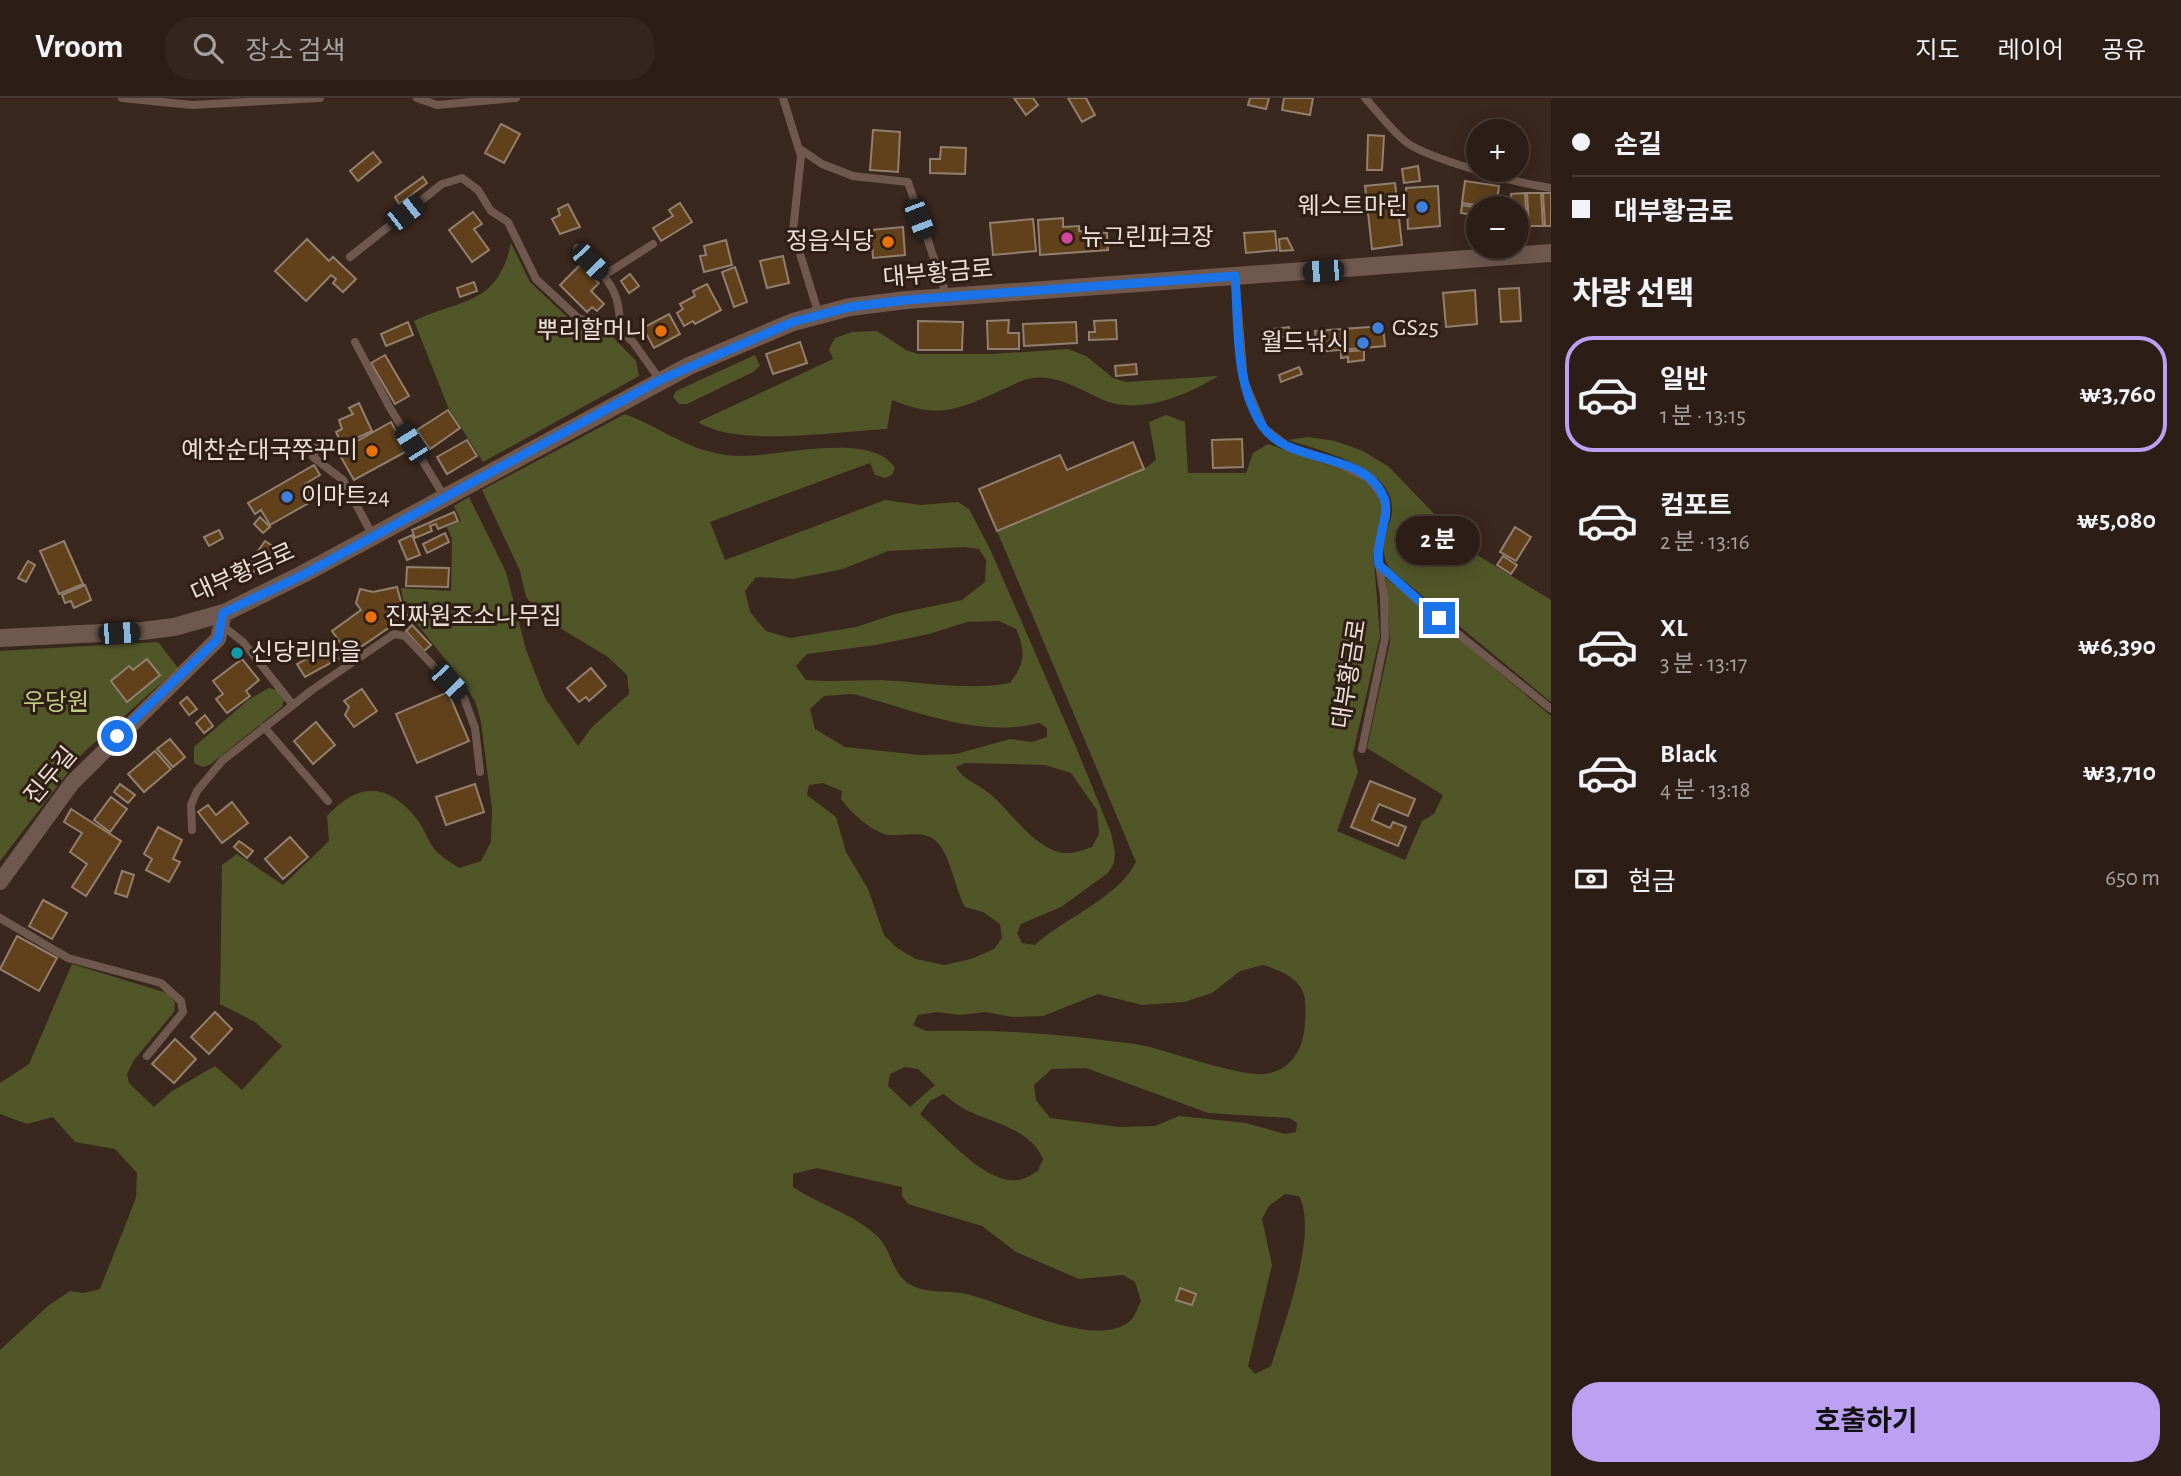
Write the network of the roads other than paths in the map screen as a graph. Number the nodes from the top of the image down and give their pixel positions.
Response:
1 (122, 98) edge
2 (320, 98) edge
3 (417, 98) edge
4 (516, 98) edge
5 (783, 98) edge
6 (1365, 98) edge
7 (800, 149) junction
8 (1551, 188) edge
9 (653, 244) dead end
10 (577, 248) dead end
11 (1551, 253) edge
12 (350, 257) dead end
13 (603, 276) junction
14 (1235, 276) junction
15 (947, 297) junction
16 (819, 314) junction
17 (620, 331) junction
18 (355, 342) dead end
19 (660, 380) junction
20 (317, 446) dead end
21 (444, 496) junction
22 (373, 536) junction
23 (1379, 565) junction
24 (223, 620) junction
25 (0, 638) edge
26 (293, 705) junction
27 (1551, 709) edge
28 (264, 727) junction
29 (1362, 749) dead end
30 (480, 772) dead end
31 (328, 801) dead end
32 (192, 830) dead end
33 (0, 882) edge
34 (0, 918) edge
35 (147, 1056) dead end

1 - 2 lane
3 - 4 lane
5 - 7 lane
6 - 8 lane
7 - 15 lane
7 - 16 lane
9 - 13 lane
10 - 13 lane
11 - 14 main road, 대부황금로
12 - 17 lane
13 - 17 lane
14 - 15 main road, 대부황금로
14 - 23 lane, 대부황금로
15 - 16 main road, 대부황금로
16 - 19 main road, 대부황금로
17 - 19 lane
18 - 21 lane
19 - 21 main road, 대부황금로
20 - 22 lane
21 - 22 main road, 대부황금로
22 - 24 main road, 대부황금로
23 - 27 lane
23 - 29 lane, 대부황금로
24 - 25 main road, 대부황금로
24 - 26 lane, 대부황금로
24 - 33 street, 진두길
26 - 28 lane
26 - 30 lane
28 - 31 lane
28 - 32 lane
34 - 35 lane

